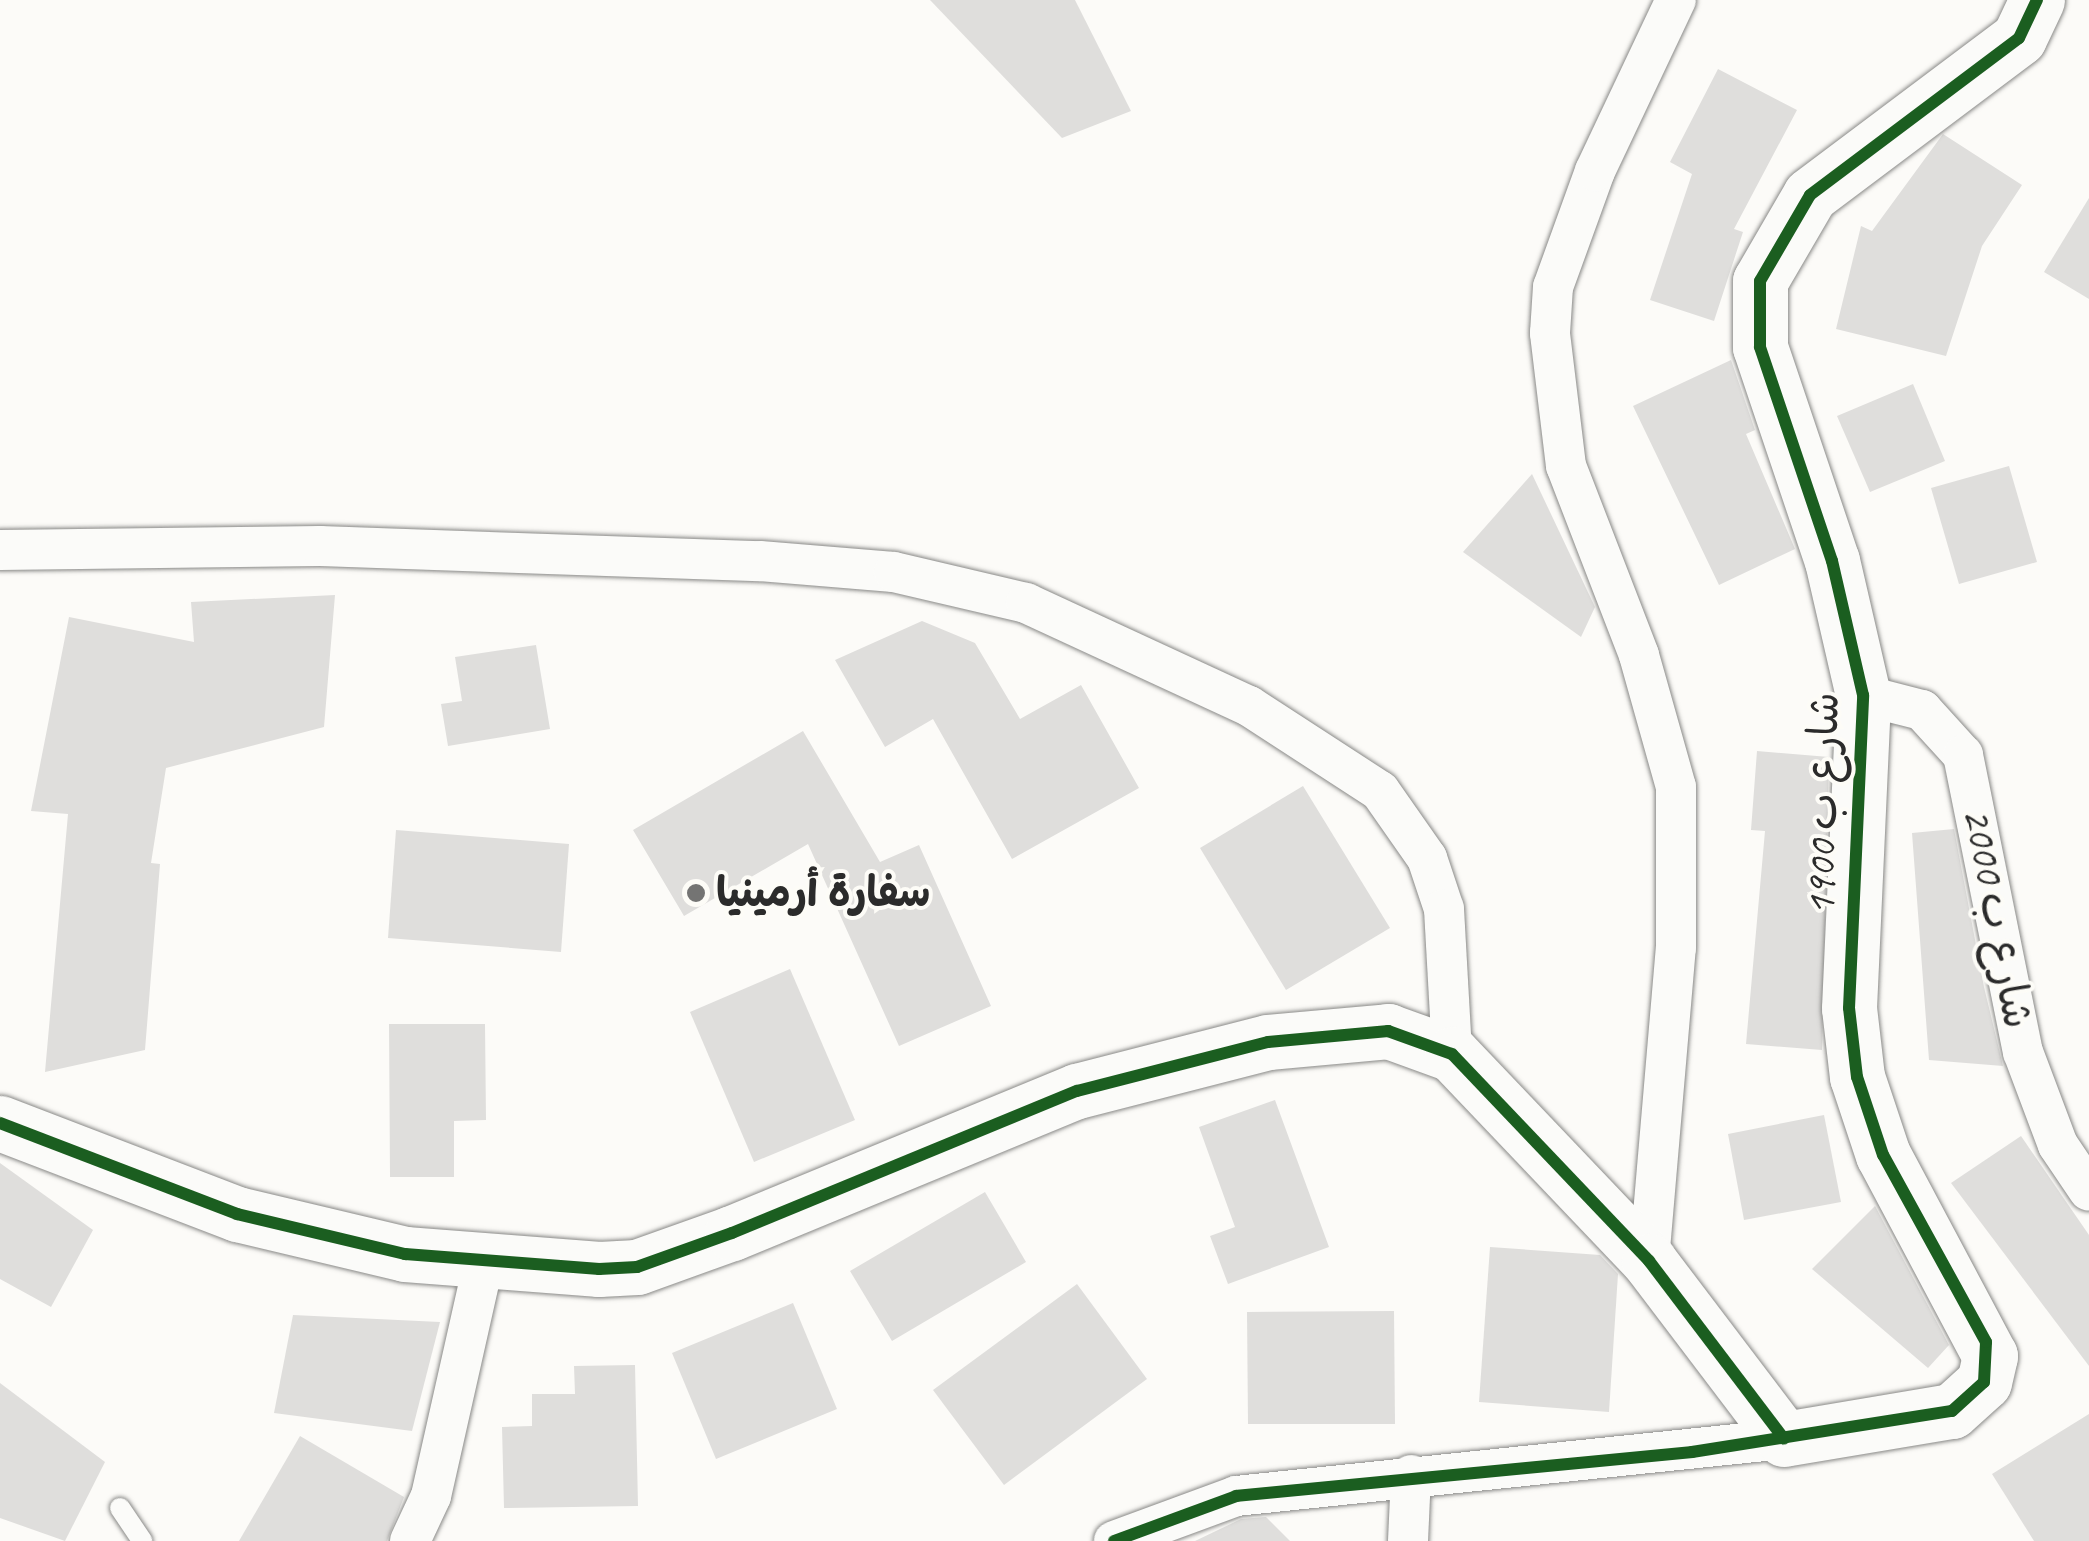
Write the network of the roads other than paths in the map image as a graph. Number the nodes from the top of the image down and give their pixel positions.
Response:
1 (1676, 0) edge
2 (2037, 0) edge
3 (0, 550) edge
4 (1863, 694) junction
5 (1452, 1054) junction
6 (0, 1123) edge
7 (2089, 1191) edge
8 (484, 1262) junction
9 (1649, 1262) junction
10 (1784, 1439) junction
11 (1411, 1475) junction
12 (120, 1508) dead end
13 (142, 1541) edge
14 (410, 1541) edge
15 (1114, 1541) edge
16 (1408, 1541) edge

1 - 9 street
2 - 4 street, شارع ب 1900
3 - 5 street
4 - 7 street, شارع ب 2000
4 - 10 street, شارع ب 1900
5 - 8 street
5 - 9 street
6 - 8 street
8 - 14 street
9 - 10 street
10 - 11 street
11 - 15 street
11 - 16 street
12 - 13 lane

